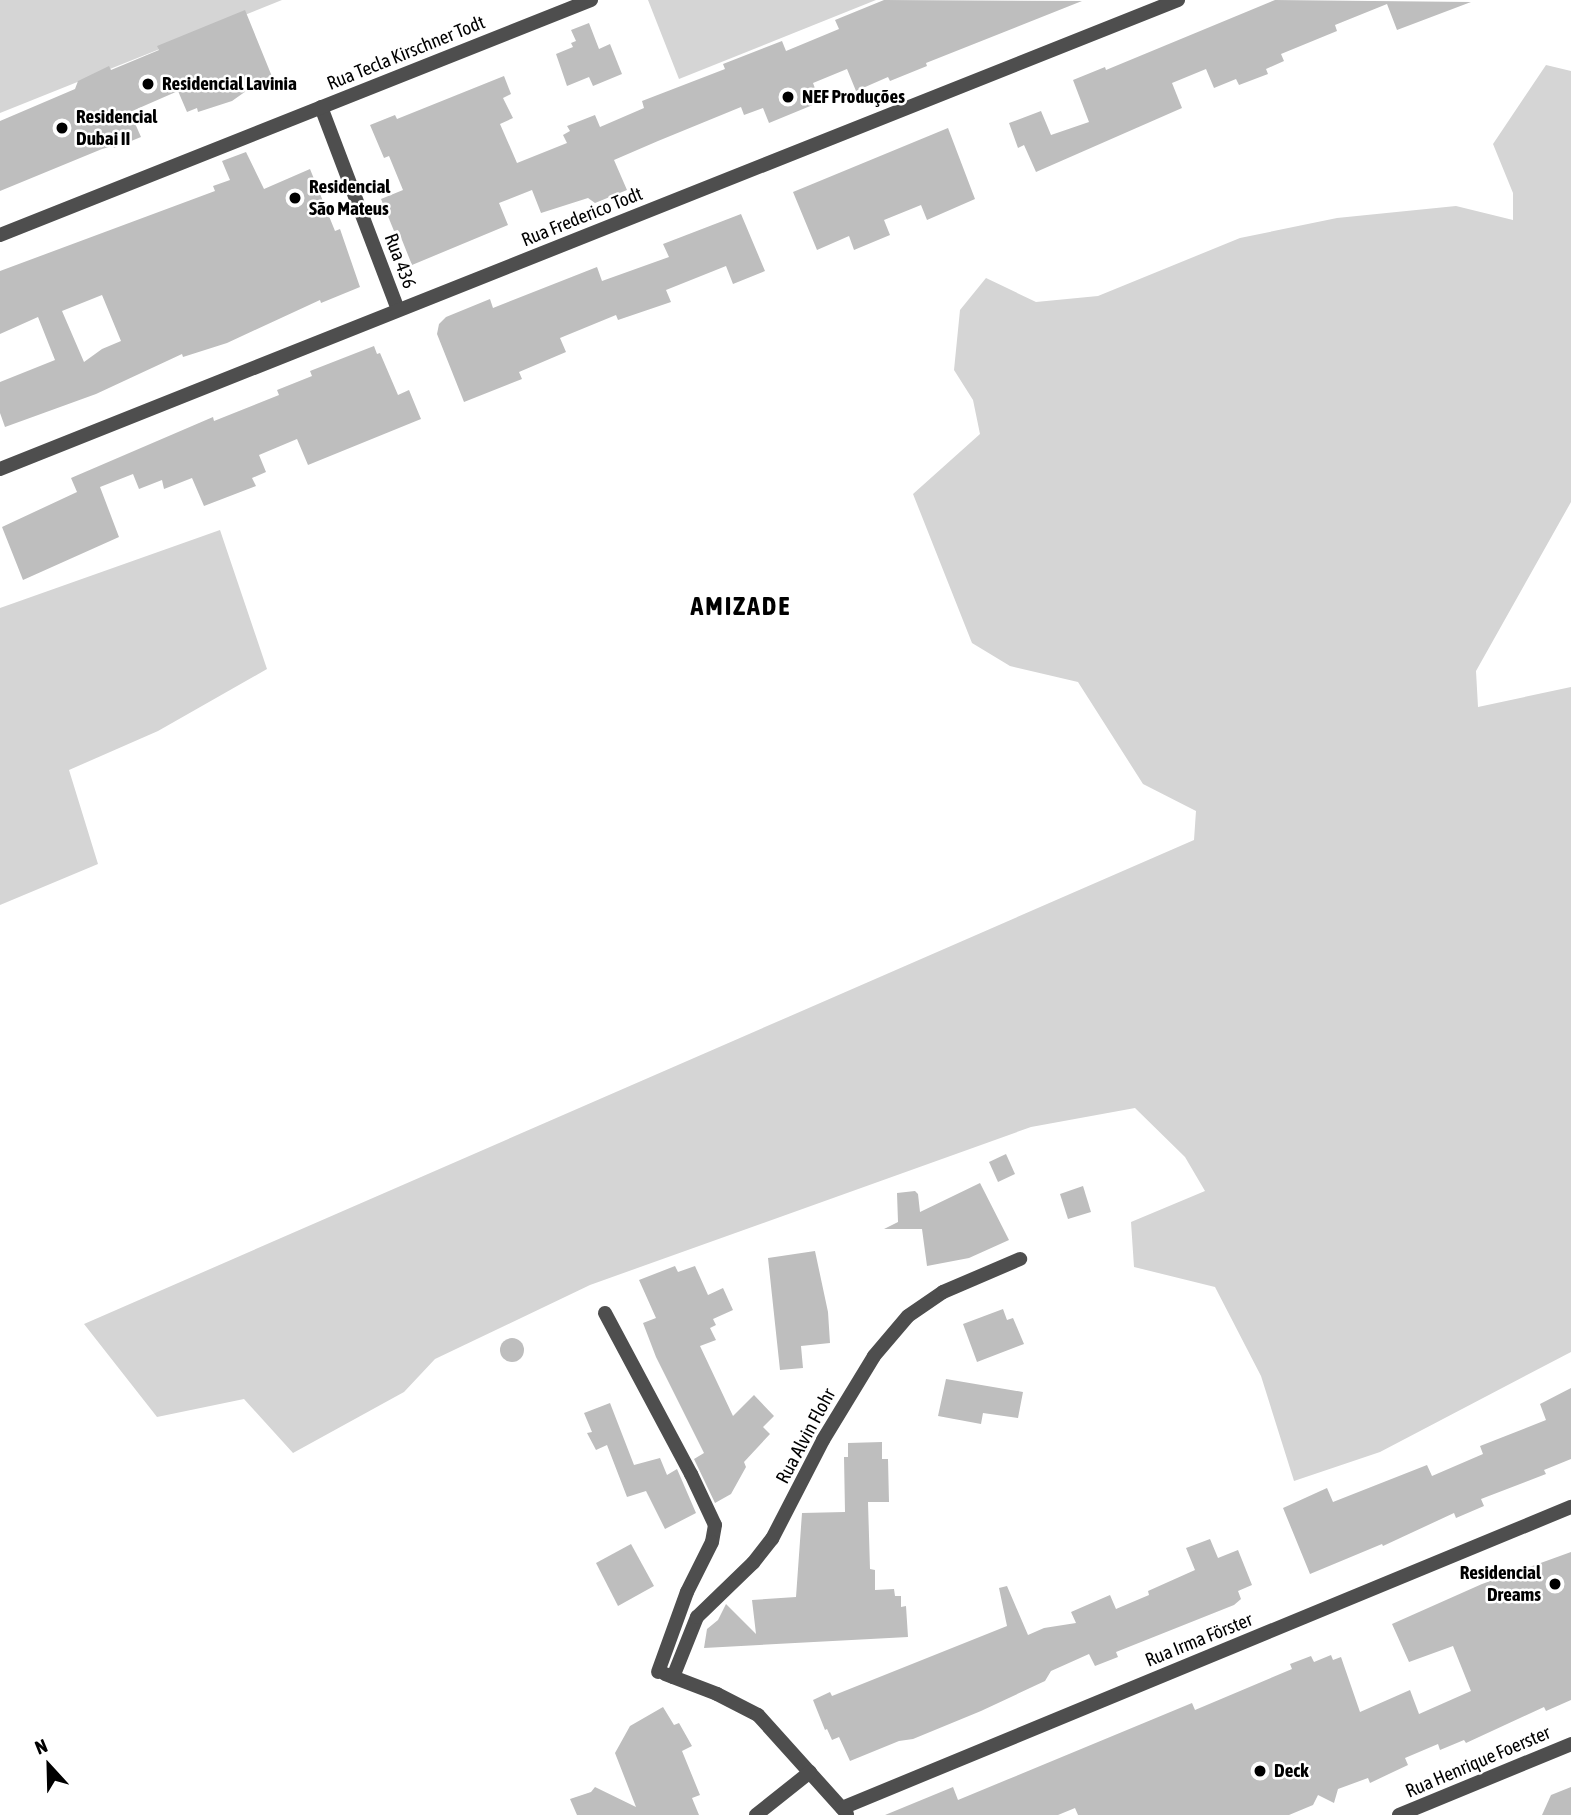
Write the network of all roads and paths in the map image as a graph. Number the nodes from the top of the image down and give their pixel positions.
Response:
1 (591, 0) edge
2 (1178, 0) edge
3 (321, 107) junction
4 (0, 234) edge
5 (398, 310) junction
6 (0, 469) edge
7 (1020, 1259) dead end
8 (605, 1313) dead end
9 (1571, 1507) edge
10 (673, 1677) junction
11 (1571, 1744) edge
12 (810, 1772) junction
13 (845, 1811) edge
14 (756, 1815) edge
15 (1399, 1815) edge

1 - 3 street, Rua Tecla Kirschner Todt
2 - 5 street, Rua Frederico Todt
3 - 4 street, Rua Tecla Kirschner Todt
3 - 5 street, Rua 436
5 - 6 street, Rua Frederico Todt
7 - 10 street, Rua Alvin Flohr
8 - 10 street
9 - 13 street, Rua Irma Förster
10 - 12 street
11 - 15 street, Rua Henrique Foerster
12 - 13 street
12 - 14 street

